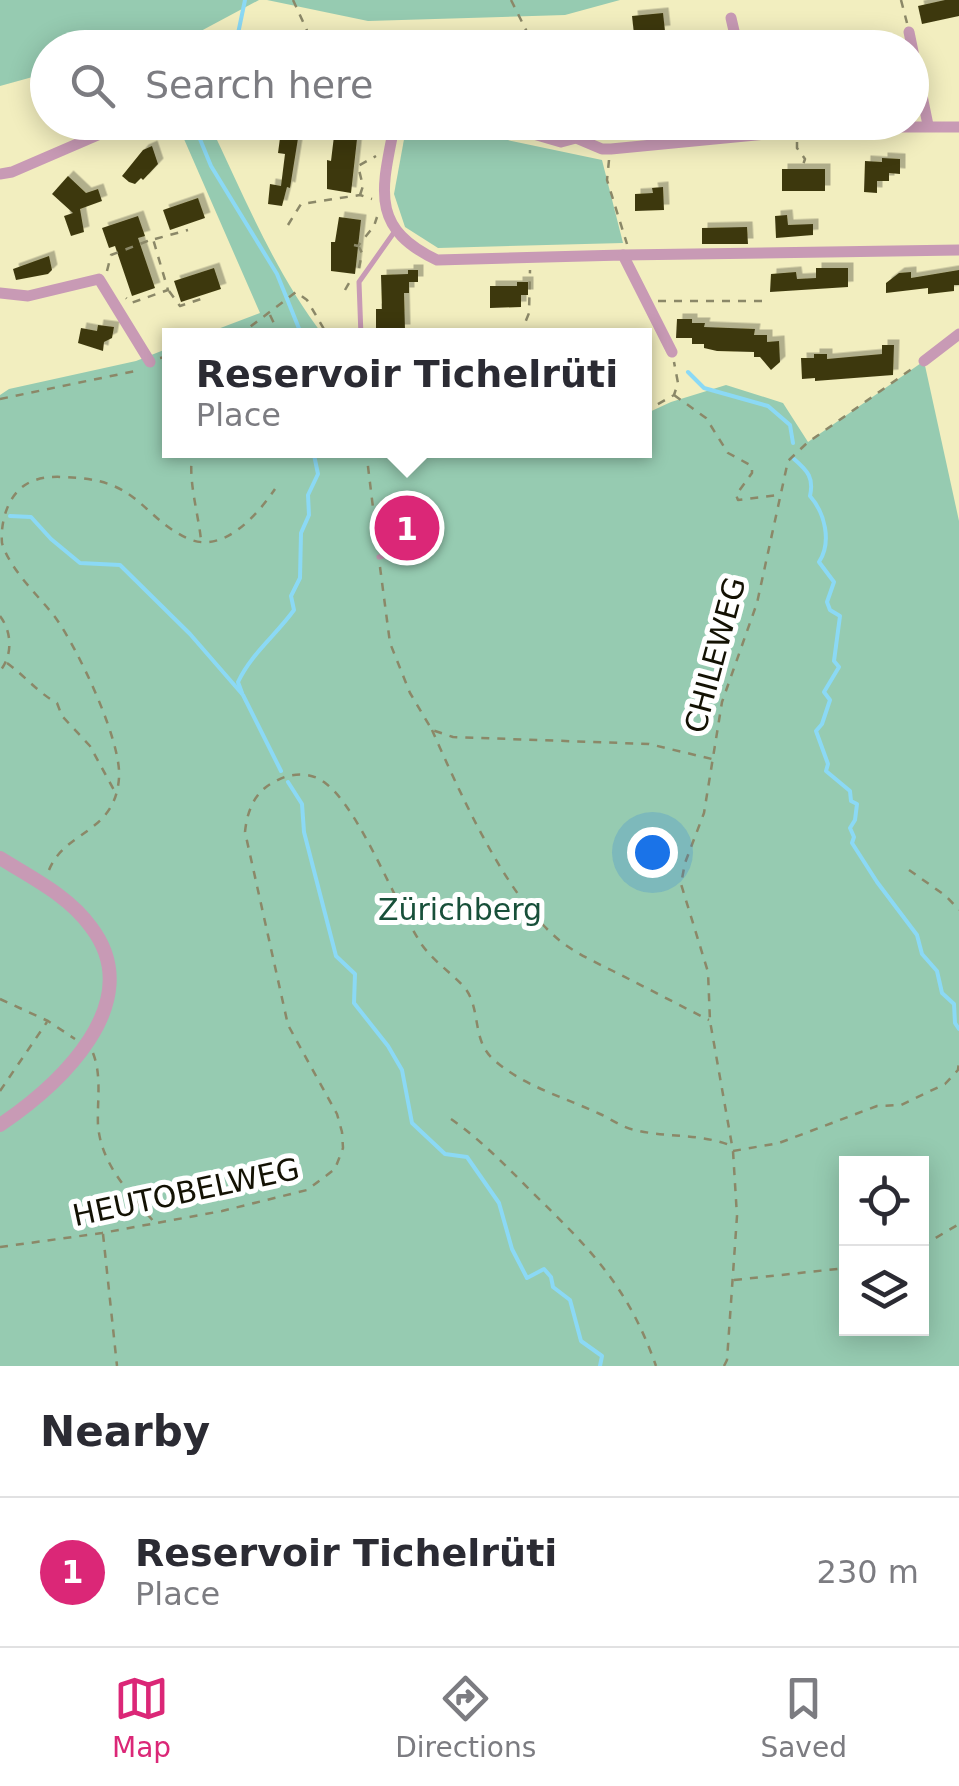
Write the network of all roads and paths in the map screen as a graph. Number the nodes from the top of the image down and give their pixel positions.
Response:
1 (293, 0) edge
2 (511, 0) edge
3 (901, 0) edge
4 (732, 18) dead end
5 (307, 30) edge
6 (526, 30) edge
7 (734, 30) edge
8 (908, 30) edge
9 (929, 124) edge
10 (959, 127) edge
11 (86, 140) edge
12 (391, 140) edge
13 (581, 140) edge
14 (673, 140) edge
15 (797, 140) edge
16 (611, 149) junction
17 (388, 158) junction
18 (803, 165) dead end
19 (0, 174) edge
20 (360, 195) junction
21 (382, 201) junction
22 (288, 225) dead end
23 (188, 230) dead end
24 (395, 231) junction
25 (153, 239) junction
26 (362, 241) junction
27 (372, 242) dead end
28 (959, 250) edge
29 (627, 255) junction
30 (530, 259) junction
31 (358, 268) dead end
32 (99, 278) junction
33 (353, 280) dead end
34 (168, 290) junction
35 (345, 290) dead end
36 (0, 292) edge
37 (204, 298) dead end
38 (646, 300) junction
39 (767, 301) dead end
40 (114, 303) junction
41 (269, 313) junction
42 (249, 328) edge
43 (279, 328) edge
44 (323, 328) edge
45 (362, 328) edge
46 (527, 328) edge
47 (959, 334) edge
48 (672, 352) joint
49 (162, 358) edge
50 (924, 360) joint
51 (150, 362) junction
52 (674, 395) junction
53 (0, 398) edge
54 (652, 407) edge
55 (192, 458) edge
56 (367, 458) edge
57 (275, 489) dead end
58 (779, 495) junction
59 (201, 542) junction
60 (409, 549) dead end
61 (379, 557) junction
62 (0, 616) edge
63 (7, 664) junction
64 (0, 671) edge
65 (432, 730) junction
66 (713, 760) junction
67 (116, 795) junction
68 (0, 858) edge
69 (908, 870) dead end
70 (44, 886) junction
71 (959, 910) edge
72 (0, 999) edge
73 (48, 1021) junction
74 (710, 1021) junction
75 (87, 1046) junction
76 (959, 1061) edge
77 (0, 1091) edge
78 (452, 1119) dead end
79 (0, 1125) edge
80 (733, 1148) junction
81 (155, 1223) junction
82 (959, 1224) edge
83 (102, 1233) junction
84 (929, 1242) edge
85 (0, 1246) edge
86 (839, 1269) edge
87 (732, 1280) junction
88 (117, 1366) edge
89 (656, 1366) edge
90 (724, 1366) edge

1 - 5 path
2 - 6 path
3 - 8 path
4 - 7 street
9 - 10 street
11 - 19 street
12 - 17 street
13 - 16 street
14 - 16 street
15 - 18 path
16 - 29 path
17 - 20 path
17 - 21 street
20 - 21 path
20 - 22 path
21 - 24 street
21 - 26 path
23 - 25 path
24 - 30 street
24 - 45 lane
25 - 32 path
25 - 34 path
26 - 27 path
26 - 31 path
28 - 29 street
29 - 30 street
29 - 38 street
30 - 46 path
32 - 36 street
32 - 40 street
33 - 35 path
34 - 37 path
34 - 40 path
38 - 39 path
38 - 48 street
40 - 51 street
41 - 42 path
41 - 43 path
41 - 44 path
47 - 50 street
48 - 52 path
49 - 51 path
50 - 58 path, CHILEWEG
51 - 53 path
52 - 54 path
52 - 58 path
55 - 59 path
56 - 61 path
57 - 59 path
58 - 66 path, CHILEWEG
59 - 67 path
60 - 61 lane
61 - 65 path
62 - 63 path
63 - 64 path
63 - 67 path
65 - 66 path
65 - 74 path
66 - 74 path, CHILEWEG
67 - 70 path
68 - 70 street
69 - 71 path
70 - 75 street
72 - 73 path
73 - 75 path
73 - 77 path
74 - 80 path, CHILEWEG
75 - 79 street
75 - 81 path
76 - 80 path
78 - 89 path
80 - 81 path, HEUTOBELWEG
80 - 87 path, CHILEWEG
81 - 83 path, HEUTOBELWEG
82 - 84 path
83 - 85 path, HEUTOBELWEG
83 - 88 path
86 - 87 path
87 - 90 path, CHILEWEG

